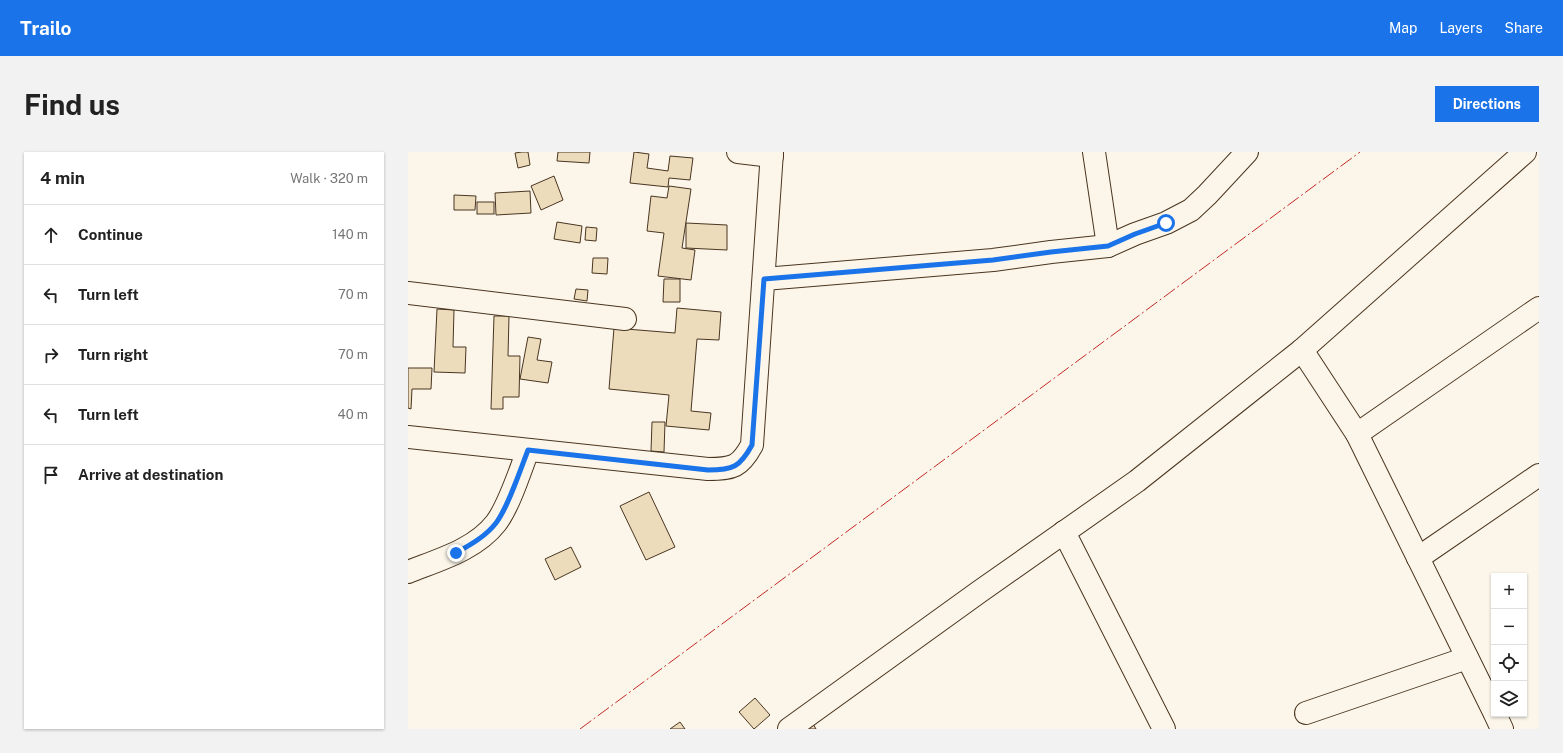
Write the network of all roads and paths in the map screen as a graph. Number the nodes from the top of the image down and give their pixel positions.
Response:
1 (738, 152) edge
2 (1094, 152) edge
3 (1247, 152) edge
4 (1526, 152) edge
5 (772, 154) edge
6 (1108, 246) junction
7 (764, 279) junction
8 (408, 293) edge
9 (1539, 308) edge
10 (625, 319) dead end
11 (1302, 350) junction
12 (1357, 434) junction
13 (408, 437) edge
14 (528, 450) junction
15 (1539, 475) edge
16 (1064, 532) junction
17 (1418, 558) junction
18 (408, 572) edge
19 (1467, 658) junction
20 (1491, 705) edge
21 (1306, 713) dead end
22 (1497, 717) edge
23 (789, 729) edge
24 (1164, 729) edge
25 (1502, 729) edge

1 - 5 street
2 - 6 street
3 - 6 street
4 - 11 street
5 - 7 street
6 - 7 street
7 - 14 street
8 - 10 street
9 - 12 street
11 - 12 street
11 - 16 street
12 - 17 street
13 - 14 street
14 - 18 street
15 - 17 street
16 - 23 street
16 - 24 street
17 - 19 street
19 - 20 street
19 - 21 street
22 - 25 street

